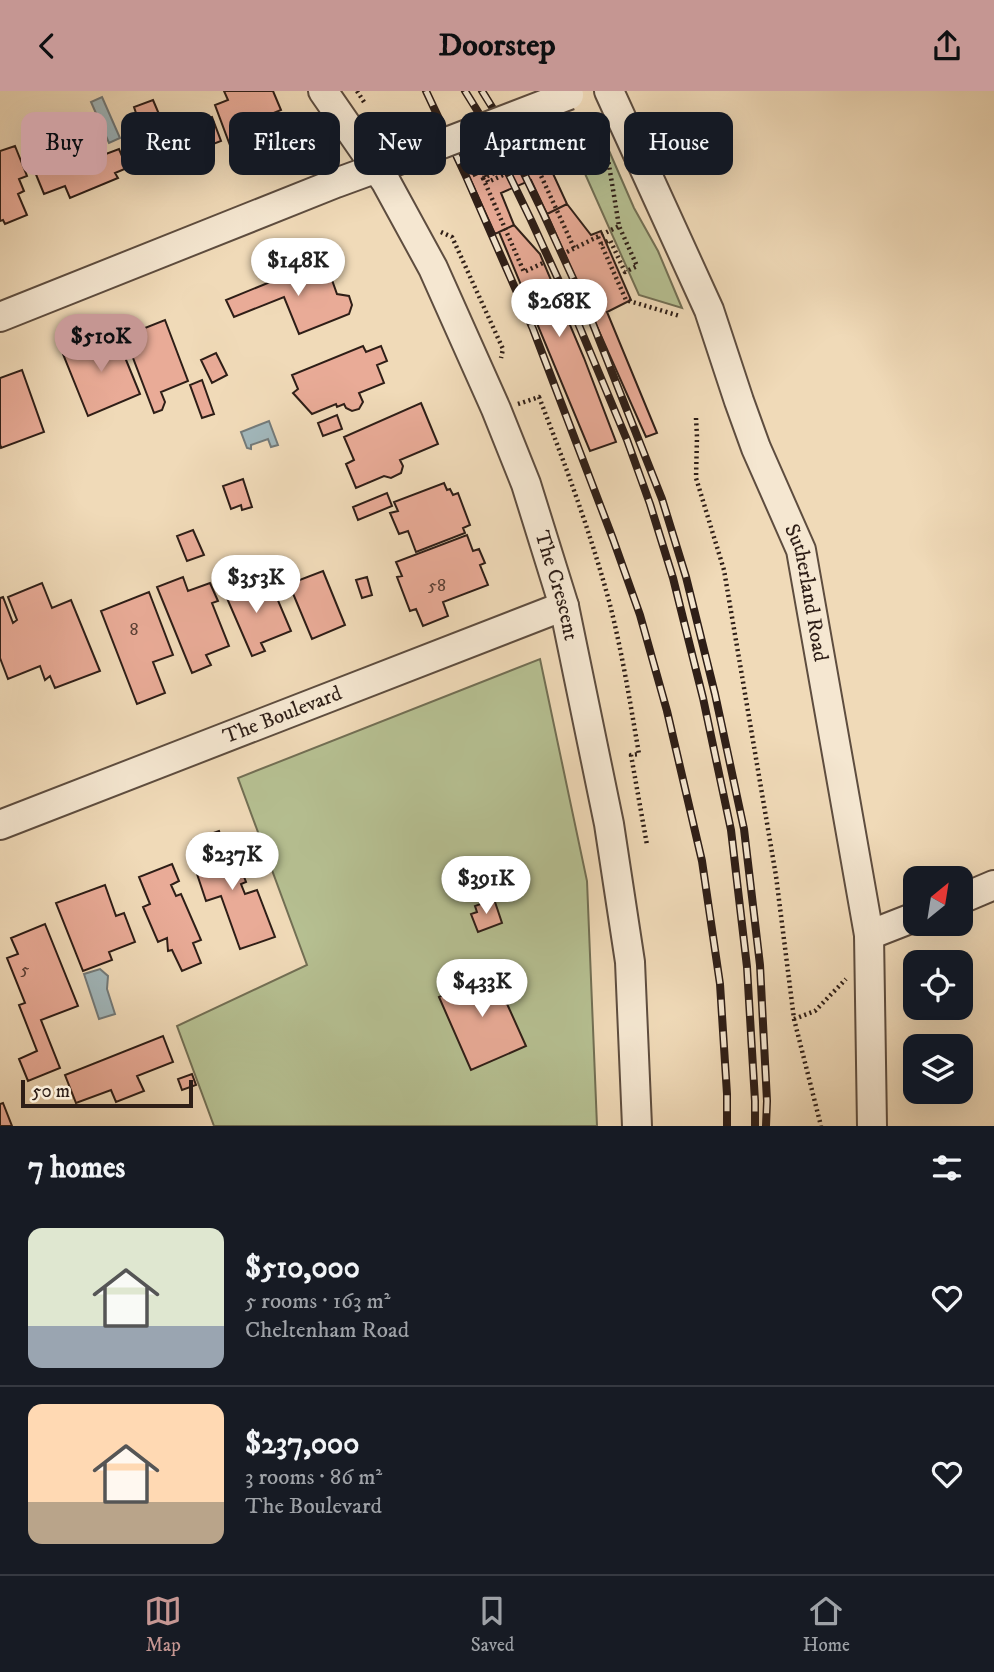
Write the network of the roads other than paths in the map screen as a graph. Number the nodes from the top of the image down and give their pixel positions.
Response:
1 (323, 91) edge
2 (609, 91) edge
3 (574, 93) edge
4 (354, 135) edge
5 (446, 142) edge
6 (359, 175) edge
7 (381, 175) edge
8 (0, 317) edge
9 (564, 606) junction
10 (0, 825) edge
11 (994, 885) edge
12 (973, 893) edge
13 (903, 922) edge
14 (869, 935) junction
15 (637, 1126) edge
16 (872, 1126) edge

1 - 4 street, The Crescent
2 - 14 street, Sutherland Road
3 - 5 street, bridge
6 - 8 street
7 - 9 street, The Crescent
9 - 10 street, The Boulevard
9 - 15 street, The Crescent
11 - 12 street
13 - 14 street
14 - 16 street, Sutherland Road

